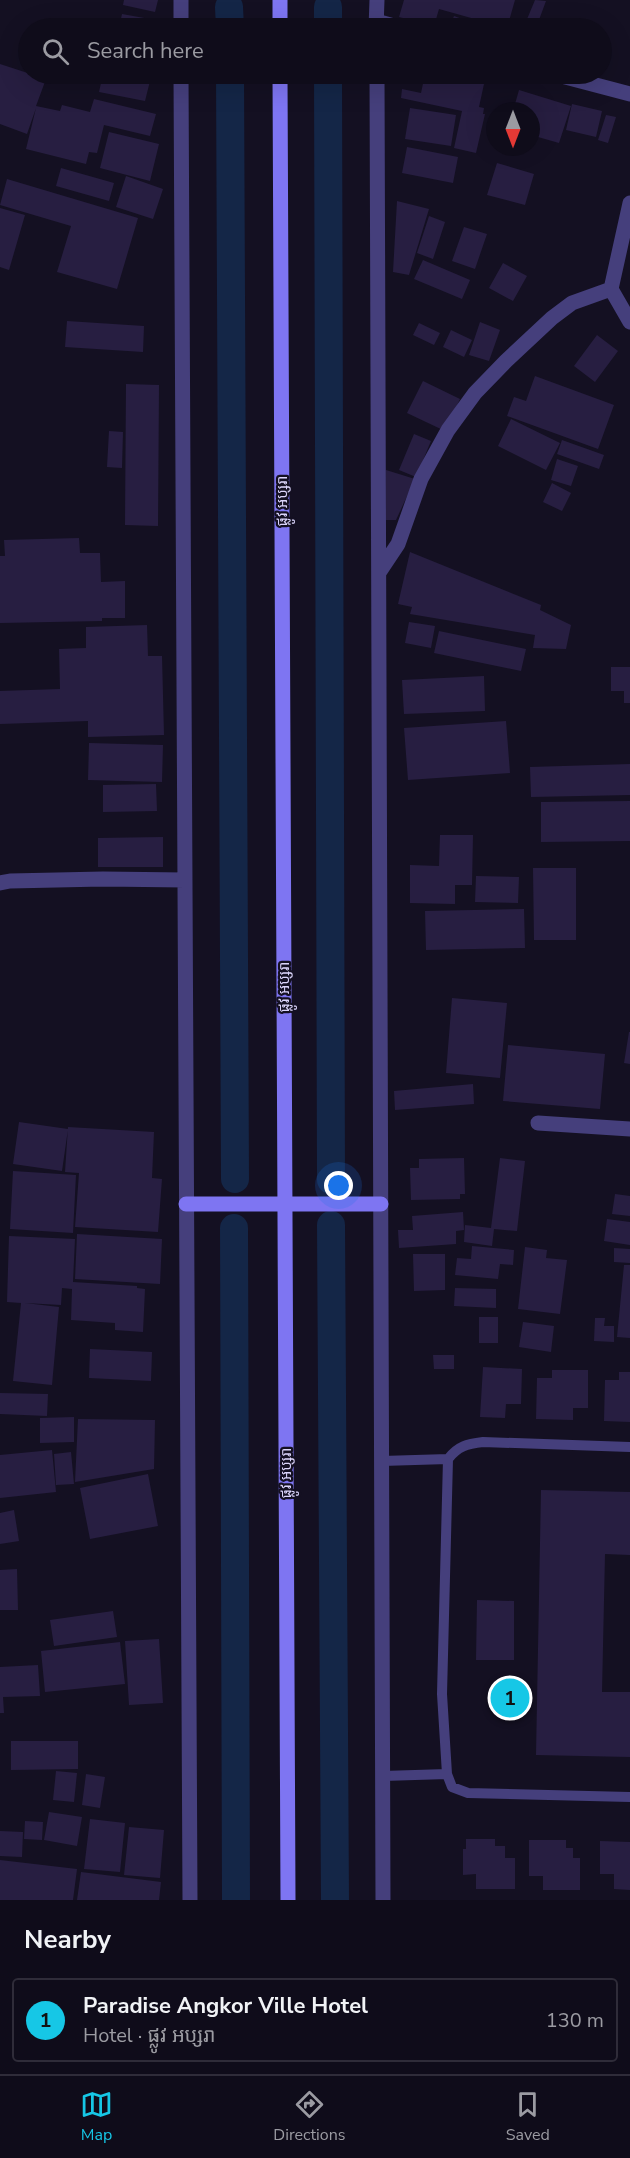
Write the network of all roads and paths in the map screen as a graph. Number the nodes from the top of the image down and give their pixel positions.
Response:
1 (181, 0) edge
2 (280, 0) edge
3 (377, 0) edge
4 (181, 18) edge
5 (280, 18) edge
6 (376, 18) edge
7 (181, 84) edge
8 (280, 84) edge
9 (377, 84) edge
10 (592, 84) edge
11 (630, 94) edge
12 (630, 203) edge
13 (611, 289) junction
14 (630, 322) edge
15 (380, 572) junction
16 (185, 880) junction
17 (0, 883) edge
18 (538, 1123) dead end
19 (630, 1129) edge
20 (186, 1204) junction
21 (285, 1204) junction
22 (381, 1204) junction
23 (630, 1447) edge
24 (448, 1459) junction
25 (382, 1461) junction
26 (447, 1774) junction
27 (383, 1776) junction
28 (630, 1797) edge
29 (190, 1900) edge
30 (288, 1900) edge
31 (383, 1900) edge

1 - 4 street
2 - 5 main road
3 - 6 street
7 - 16 street
8 - 21 main road, ផ្លូវ អប្សរា
9 - 15 street
10 - 11 street
12 - 13 street
13 - 14 street
13 - 15 street
15 - 22 street
16 - 17 street
16 - 20 street
18 - 19 street
20 - 21 main road
20 - 29 street
21 - 22 main road
21 - 30 main road, ផ្លូវ អប្សរា
22 - 25 street
23 - 24 lane
24 - 25 lane
24 - 26 lane
25 - 27 street
26 - 27 lane
26 - 28 lane
27 - 31 street

